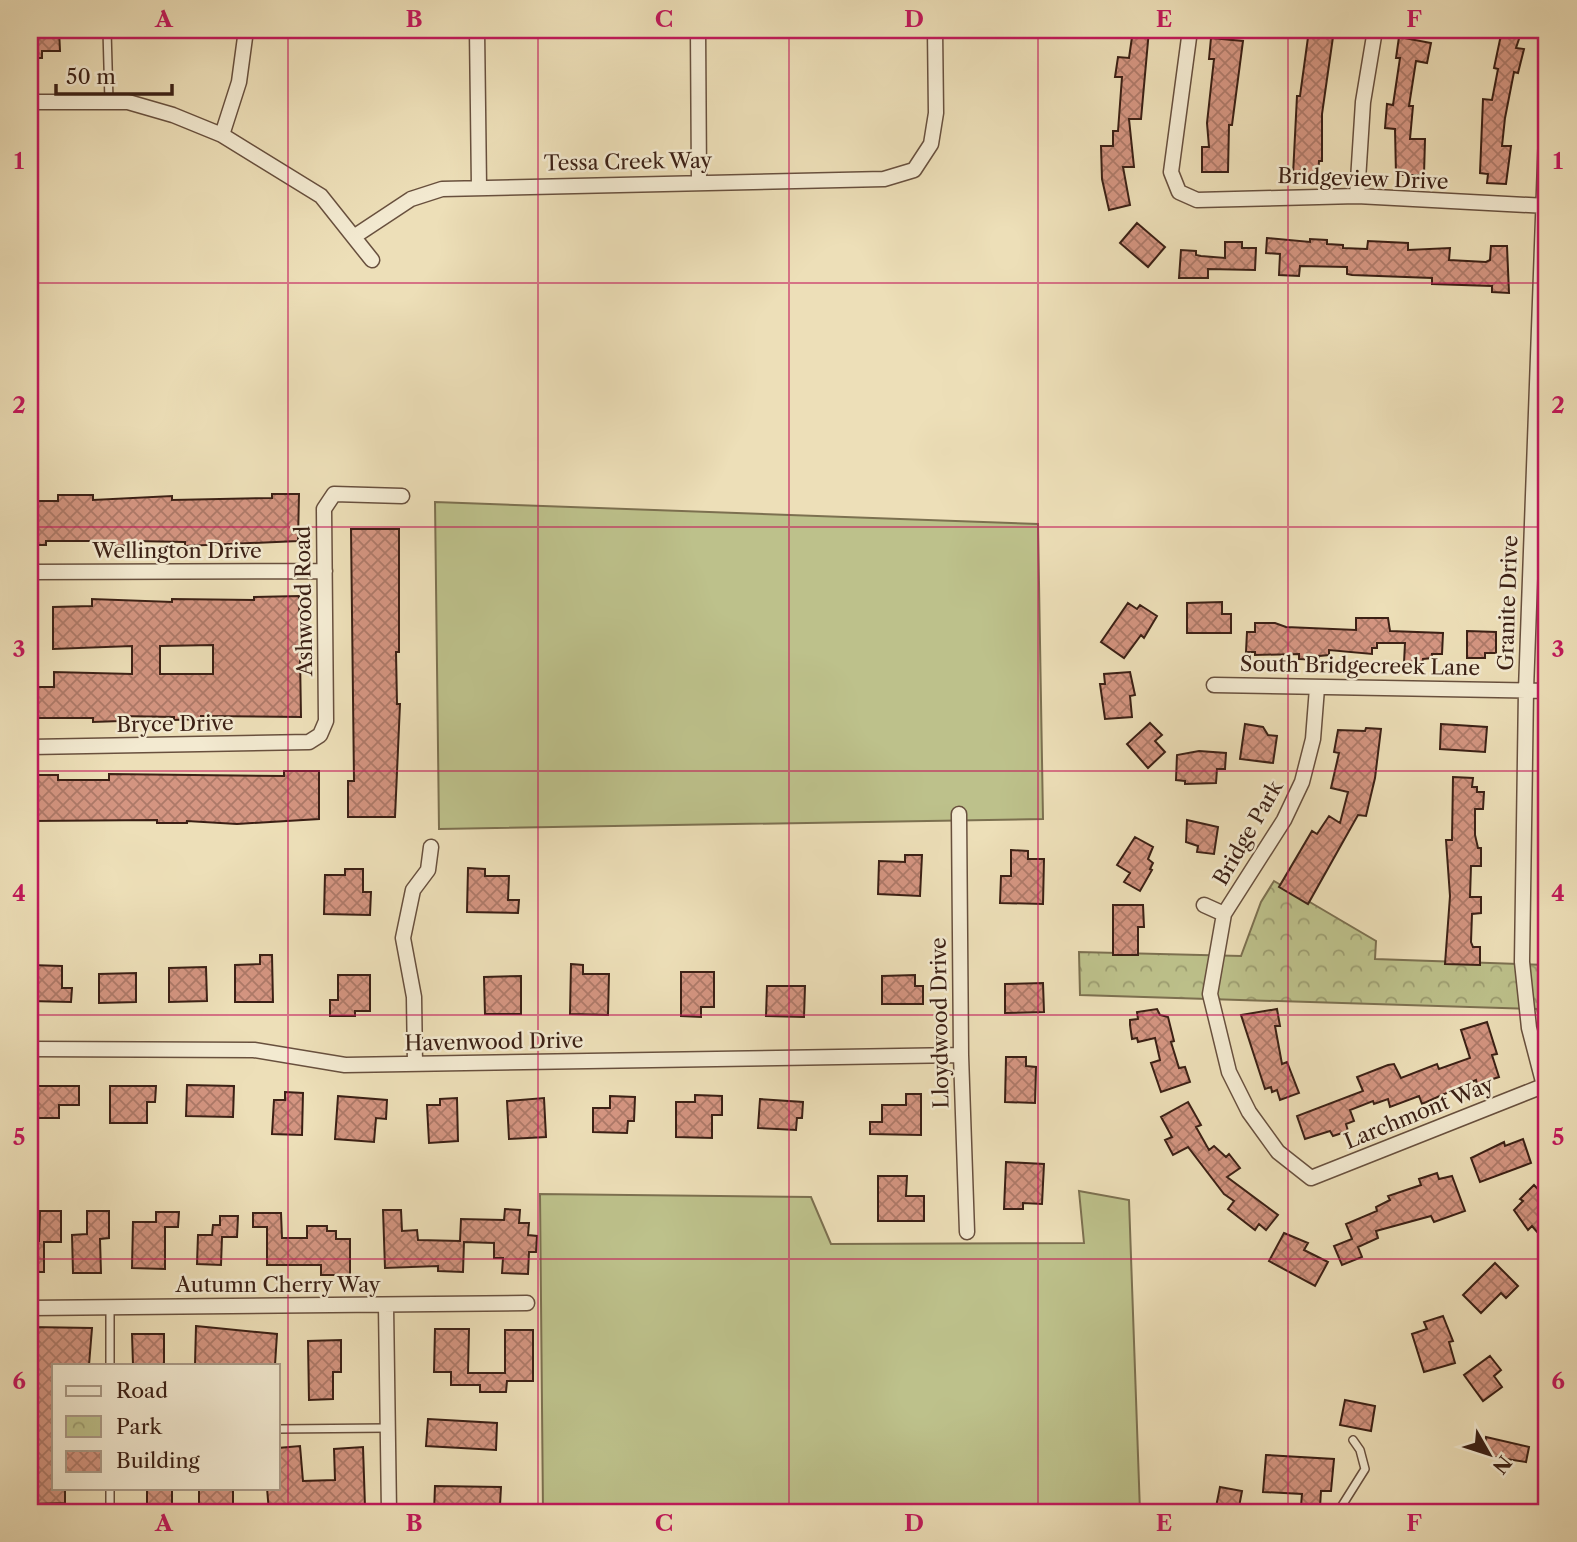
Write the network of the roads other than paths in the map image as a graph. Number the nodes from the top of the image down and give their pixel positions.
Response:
1 (107, 30) edge
2 (246, 30) edge
3 (477, 30) edge
4 (698, 30) edge
5 (935, 30) edge
6 (1190, 30) edge
7 (1375, 30) edge
8 (109, 101) junction
9 (30, 102) edge
10 (1547, 107) edge
11 (222, 135) junction
12 (699, 181) junction
13 (479, 187) junction
14 (1357, 197) junction
15 (1544, 206) edge
16 (355, 236) junction
17 (372, 260) dead end
18 (402, 496) dead end
19 (325, 571) junction
20 (30, 572) edge
21 (1214, 685) dead end
22 (1317, 688) junction
23 (1526, 690) junction
24 (1547, 691) edge
25 (320, 735) joint
26 (30, 747) edge
27 (959, 814) dead end
28 (431, 847) dead end
29 (1204, 905) dead end
30 (1224, 914) junction
31 (30, 1049) edge
32 (961, 1055) junction
33 (415, 1064) junction
34 (1545, 1092) edge
35 (1311, 1178) joint
36 (967, 1232) dead end
37 (527, 1303) dead end
38 (386, 1306) junction
39 (110, 1307) junction
40 (30, 1308) edge
41 (110, 1364) edge
42 (387, 1428) junction
43 (280, 1429) edge
44 (1353, 1440) dead end
45 (110, 1490) edge
46 (110, 1512) edge
47 (389, 1512) edge
48 (1338, 1512) edge

1 - 8 lane
2 - 11 street
3 - 13 street
4 - 12 street
5 - 12 street, Tessa Creek Way
6 - 14 street, Bridgeview Drive
7 - 14 street
8 - 9 street
8 - 11 street
10 - 15 street, Granite Drive
11 - 16 street
12 - 13 street, Tessa Creek Way
13 - 16 street, Tessa Creek Way
14 - 15 street, Bridgeview Drive
15 - 23 street, Granite Drive
16 - 17 street
18 - 19 street, Ashwood Road
19 - 20 street, Wellington Drive
19 - 25 street, Ashwood Road
21 - 22 street, South Bridgecreek Lane
22 - 23 street, South Bridgecreek Lane
22 - 30 street, Bridge Park
23 - 24 street, South Bridgecreek Lane
23 - 34 street, Granite Drive
25 - 26 street, Bryce Drive
27 - 32 street, Lloydwood Drive
28 - 33 street
29 - 30 street, Bridge Park
30 - 35 street, Bridge Park
31 - 33 street, Havenwood Drive
32 - 33 street, Havenwood Drive
32 - 36 street, Lloydwood Drive
34 - 35 street, Larchmont Way
37 - 38 street, Autumn Cherry Way
38 - 39 street, Autumn Cherry Way
38 - 42 street
39 - 40 street, Autumn Cherry Way
39 - 41 lane
42 - 43 lane
42 - 47 street
44 - 48 lane
45 - 46 lane

